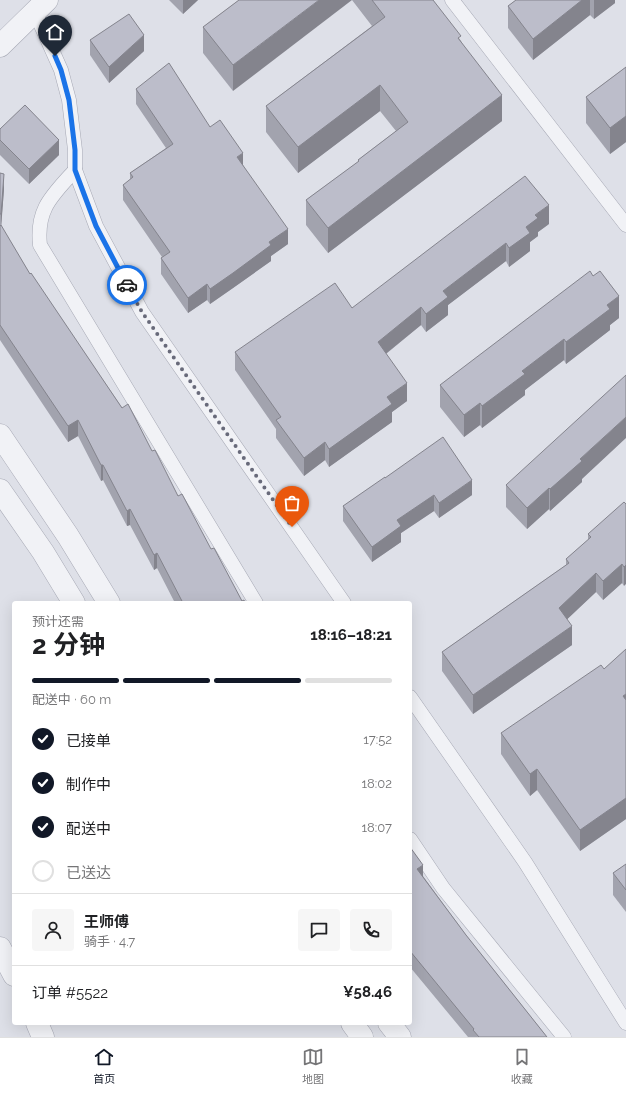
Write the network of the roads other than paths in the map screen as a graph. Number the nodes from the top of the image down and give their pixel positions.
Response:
1 (452, 0) edge
2 (41, 6) edge
3 (0, 46) edge
4 (75, 170) junction
5 (626, 225) edge
6 (0, 435) edge
7 (0, 490) edge
8 (73, 601) edge
9 (108, 601) edge
10 (255, 601) edge
11 (343, 601) edge
12 (412, 700) edge
13 (412, 842) edge
14 (0, 948) edge
15 (12, 971) edge
16 (626, 1023) edge
17 (38, 1025) edge
18 (353, 1025) edge
19 (391, 1025) edge
20 (44, 1037) edge
21 (362, 1037) edge
22 (400, 1037) edge
23 (564, 1037) edge

1 - 5 lane
2 - 3 street
2 - 4 lane
4 - 10 lane
4 - 11 lane
6 - 9 street
7 - 8 street
12 - 16 lane
13 - 23 lane
14 - 15 street
17 - 20 street
18 - 21 street
19 - 22 street

